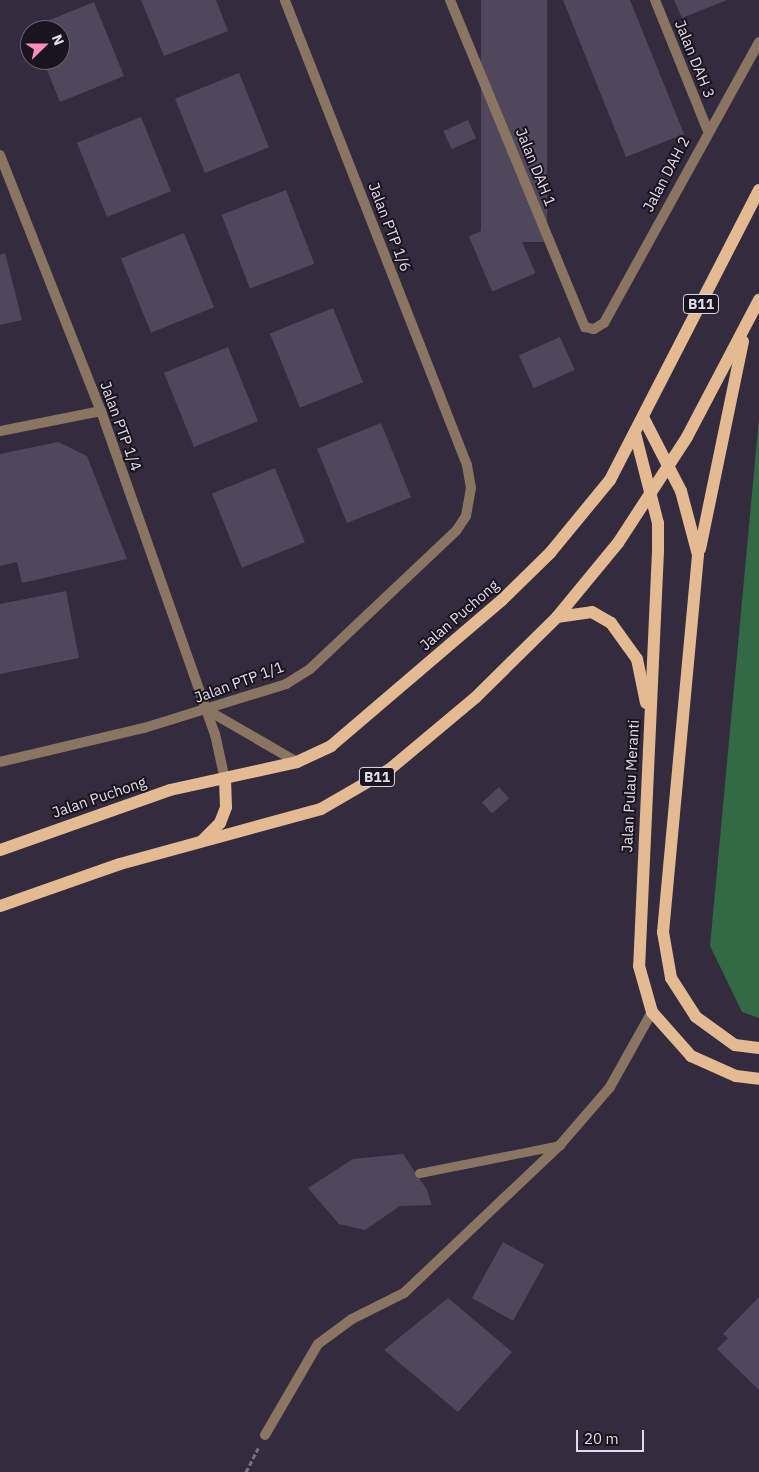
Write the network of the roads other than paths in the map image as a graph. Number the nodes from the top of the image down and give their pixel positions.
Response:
1 (285, 0) edge
2 (450, 0) edge
3 (655, 0) edge
4 (759, 42) edge
5 (707, 129) junction
6 (0, 155) edge
7 (759, 190) edge
8 (759, 300) edge
9 (604, 323) joint
10 (746, 326) junction
11 (101, 412) junction
12 (644, 419) junction
13 (0, 431) edge
14 (635, 433) junction
15 (667, 464) junction
16 (467, 465) joint
17 (650, 488) junction
18 (698, 556) junction
19 (557, 616) junction
20 (207, 710) junction
21 (650, 738) junction
22 (0, 762) edge
23 (297, 762) junction
24 (225, 780) junction
25 (201, 842) junction
26 (0, 850) edge
27 (0, 906) edge
28 (652, 1012) junction
29 (759, 1048) edge
30 (759, 1079) edge
31 (560, 1145) junction
32 (419, 1173) dead end
33 (265, 1435) road end

1 - 16 street, Jalan PTP 1/6
2 - 9 street, Jalan DAH 1
3 - 5 street, Jalan DAH 3
4 - 5 street, Jalan DAH 2
5 - 9 street, Jalan DAH 2
6 - 11 street, Jalan PTP 1/4
7 - 12 main road, Jalan Puchong / B11
8 - 10 main road, B11
10 - 15 main road, B11
10 - 18 main road
11 - 13 street
11 - 20 street, Jalan PTP 1/4
12 - 14 main road, Jalan Puchong / B11
12 - 15 main road
14 - 17 main road, Jalan Pulau Meranti
14 - 23 main road, Jalan Puchong / B11
15 - 17 main road, B11
15 - 18 main road
16 - 20 street, Jalan PTP 1/1
17 - 19 main road, B11
17 - 21 main road, Jalan Pulau Meranti
18 - 29 main road
19 - 21 main road
19 - 25 main road, B11
20 - 22 street, Jalan PTP 1/1
20 - 23 street
20 - 24 street, Jalan PTP 1/4
21 - 28 main road, Jalan Pulau Meranti
23 - 24 main road, Jalan Puchong / B11
24 - 25 main road
24 - 26 main road, Jalan Puchong / B11
25 - 27 main road, B11
28 - 30 main road, Jalan Pulau Meranti
28 - 31 street
31 - 32 lane
31 - 33 street

